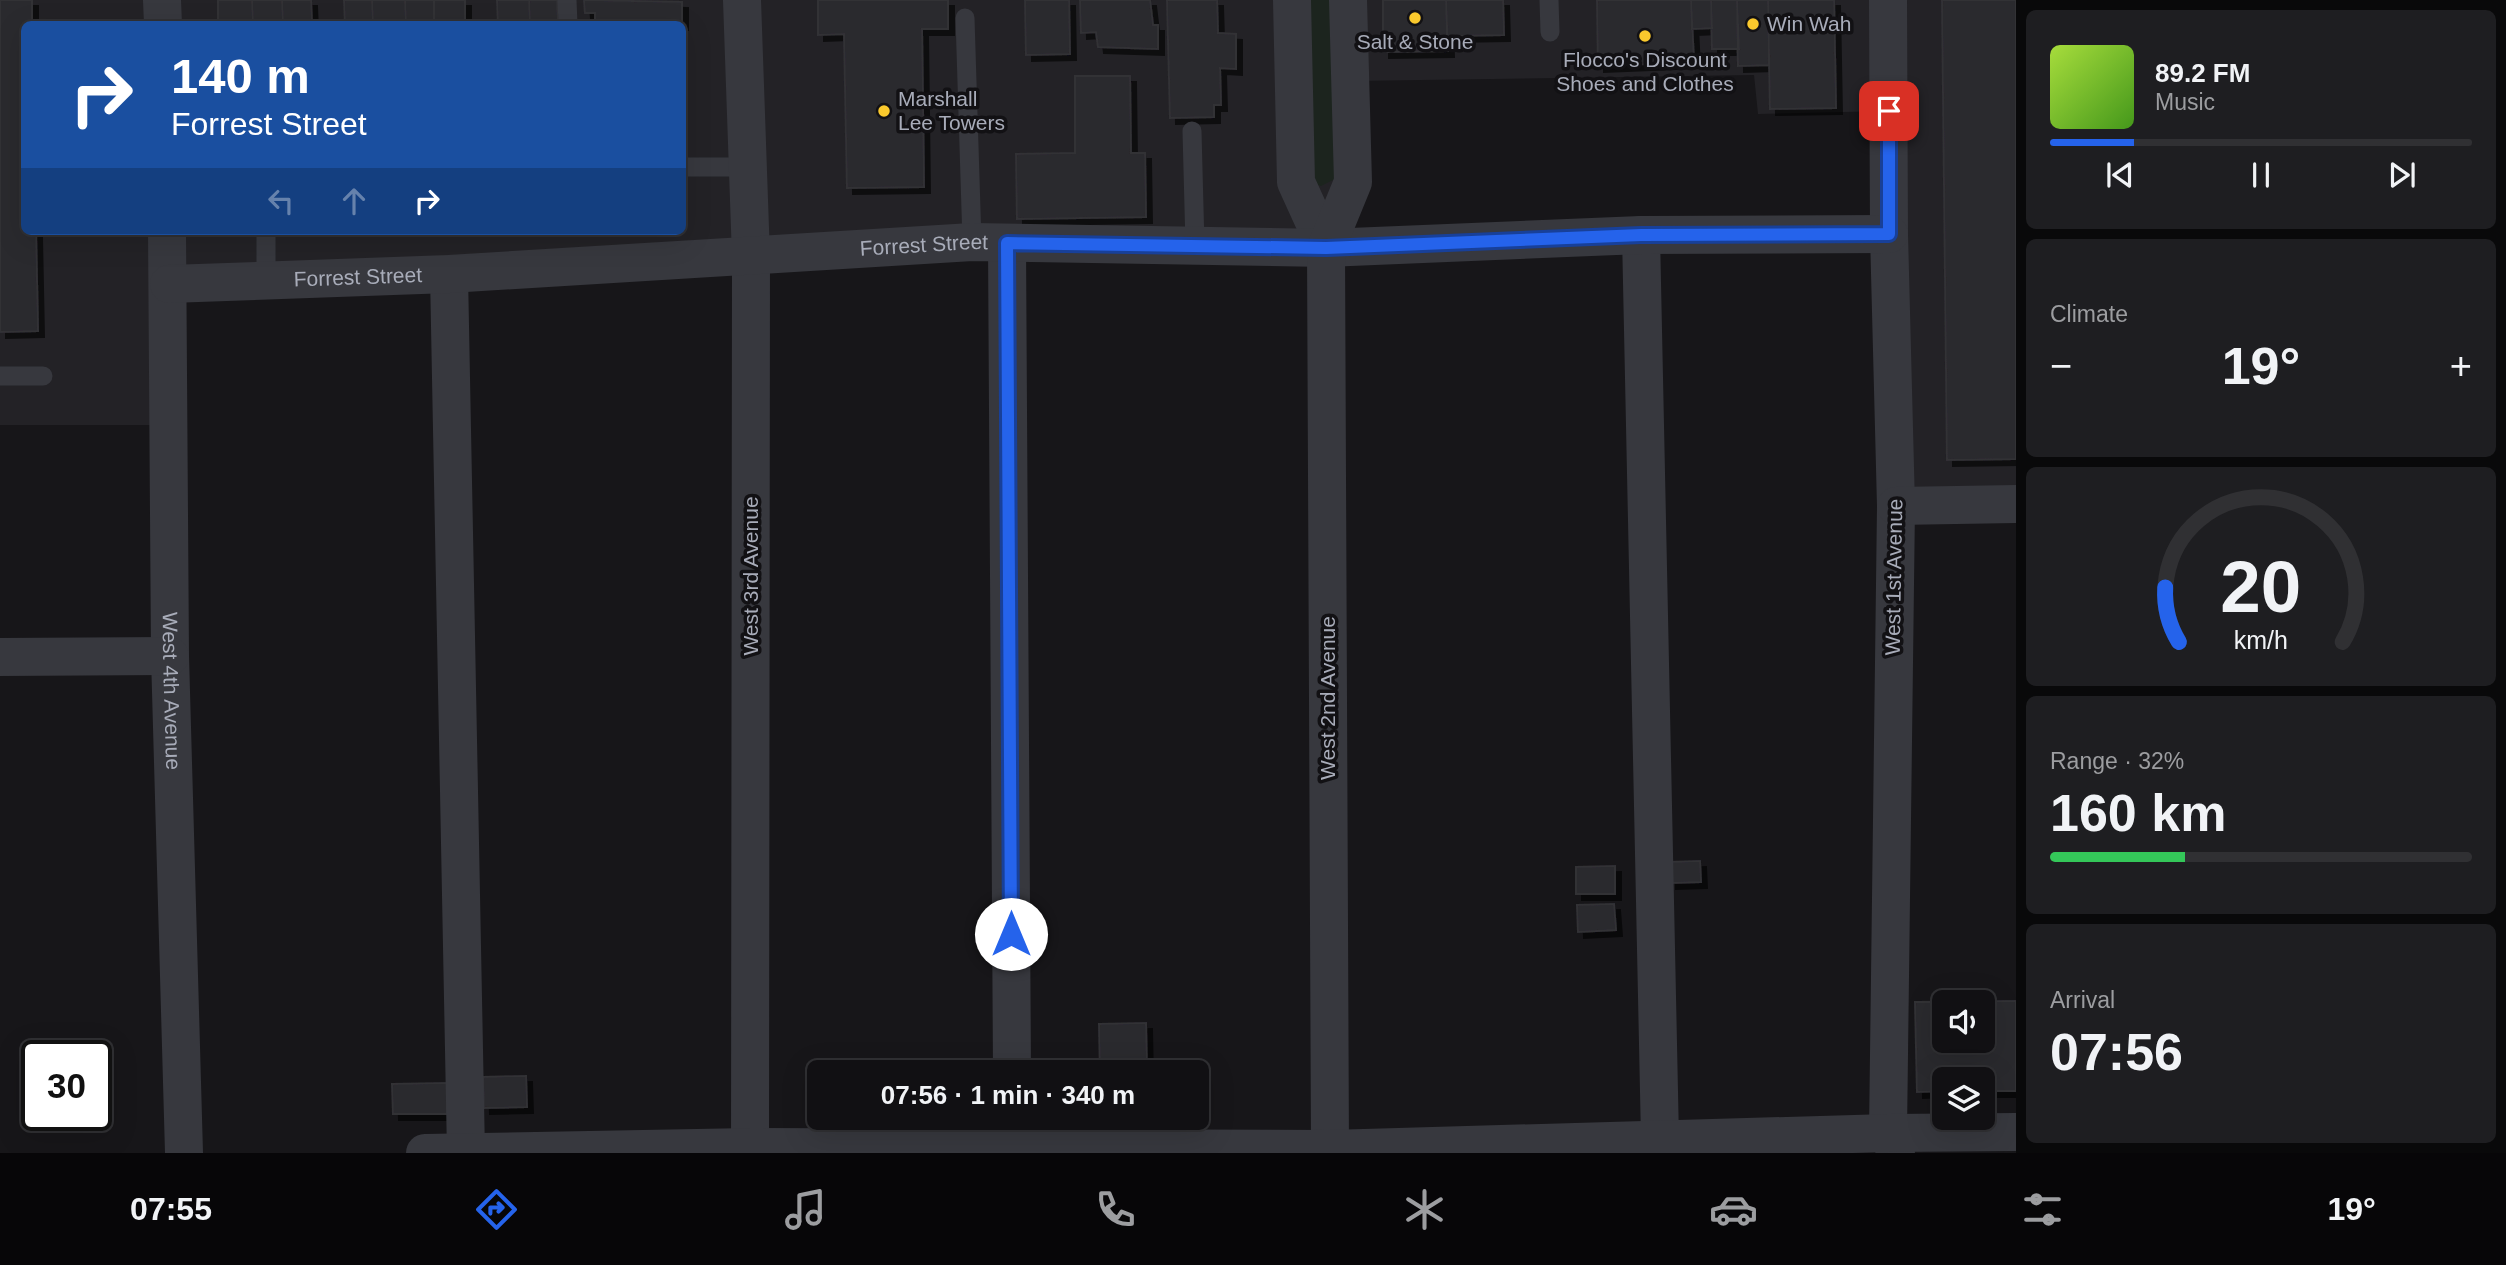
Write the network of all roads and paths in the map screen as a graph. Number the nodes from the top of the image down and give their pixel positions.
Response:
1 (162, 0) edge
2 (567, 0) edge
3 (742, 0) edge
4 (1292, 0) edge
5 (1348, 0) edge
6 (1549, 0) edge
7 (1888, 0) edge
8 (965, 18) dead end
9 (163, 21) edge
10 (568, 21) edge
11 (1550, 32) dead end
12 (1192, 131) dead end
13 (686, 167) edge
14 (748, 167) junction
15 (1889, 234) junction
16 (167, 235) edge
17 (266, 235) edge
18 (1641, 235) junction
19 (990, 242) junction
20 (1195, 246) junction
21 (1326, 248) junction
22 (751, 257) junction
23 (449, 274) junction
24 (266, 280) junction
25 (169, 284) junction
26 (0, 376) edge
27 (43, 376) dead end
28 (2016, 504) edge
29 (1896, 506) junction
30 (170, 656) junction
31 (0, 657) edge
32 (1012, 1060) edge
33 (2016, 1132) edge
34 (1012, 1133) edge
35 (1660, 1139) junction
36 (1892, 1143) edge
37 (750, 1150) edge
38 (1334, 1150) edge
39 (1056, 1151) edge
40 (184, 1153) edge
41 (425, 1153) edge
42 (466, 1153) edge

1 - 9 street
2 - 10 lane
3 - 14 street, West 3rd Avenue
4 - 21 street, West 2nd Avenue
5 - 21 street, West 2nd Avenue
6 - 11 lane
7 - 15 street, West 1st Avenue
8 - 19 lane
12 - 20 lane
13 - 14 lane
14 - 22 street, West 3rd Avenue
15 - 18 street, Forrest Street
15 - 29 street, West 1st Avenue
16 - 25 street, West 4th Avenue
17 - 24 lane
18 - 21 street, Forrest Street
18 - 35 street
19 - 20 street, Forrest Street
19 - 22 street, Forrest Street
19 - 32 street
20 - 21 street, Forrest Street
21 - 38 street, West 2nd Avenue
22 - 23 street, Forrest Street
22 - 37 street, West 3rd Avenue
23 - 24 street, Forrest Street
23 - 42 street
24 - 25 street, Forrest Street
25 - 30 street, West 4th Avenue
26 - 27 lane
28 - 29 street
29 - 36 street, West 1st Avenue
30 - 31 street
30 - 40 street, West 4th Avenue
33 - 36 street
34 - 37 street
34 - 39 street
35 - 36 street
35 - 38 street
37 - 42 street
38 - 39 street
41 - 42 street

